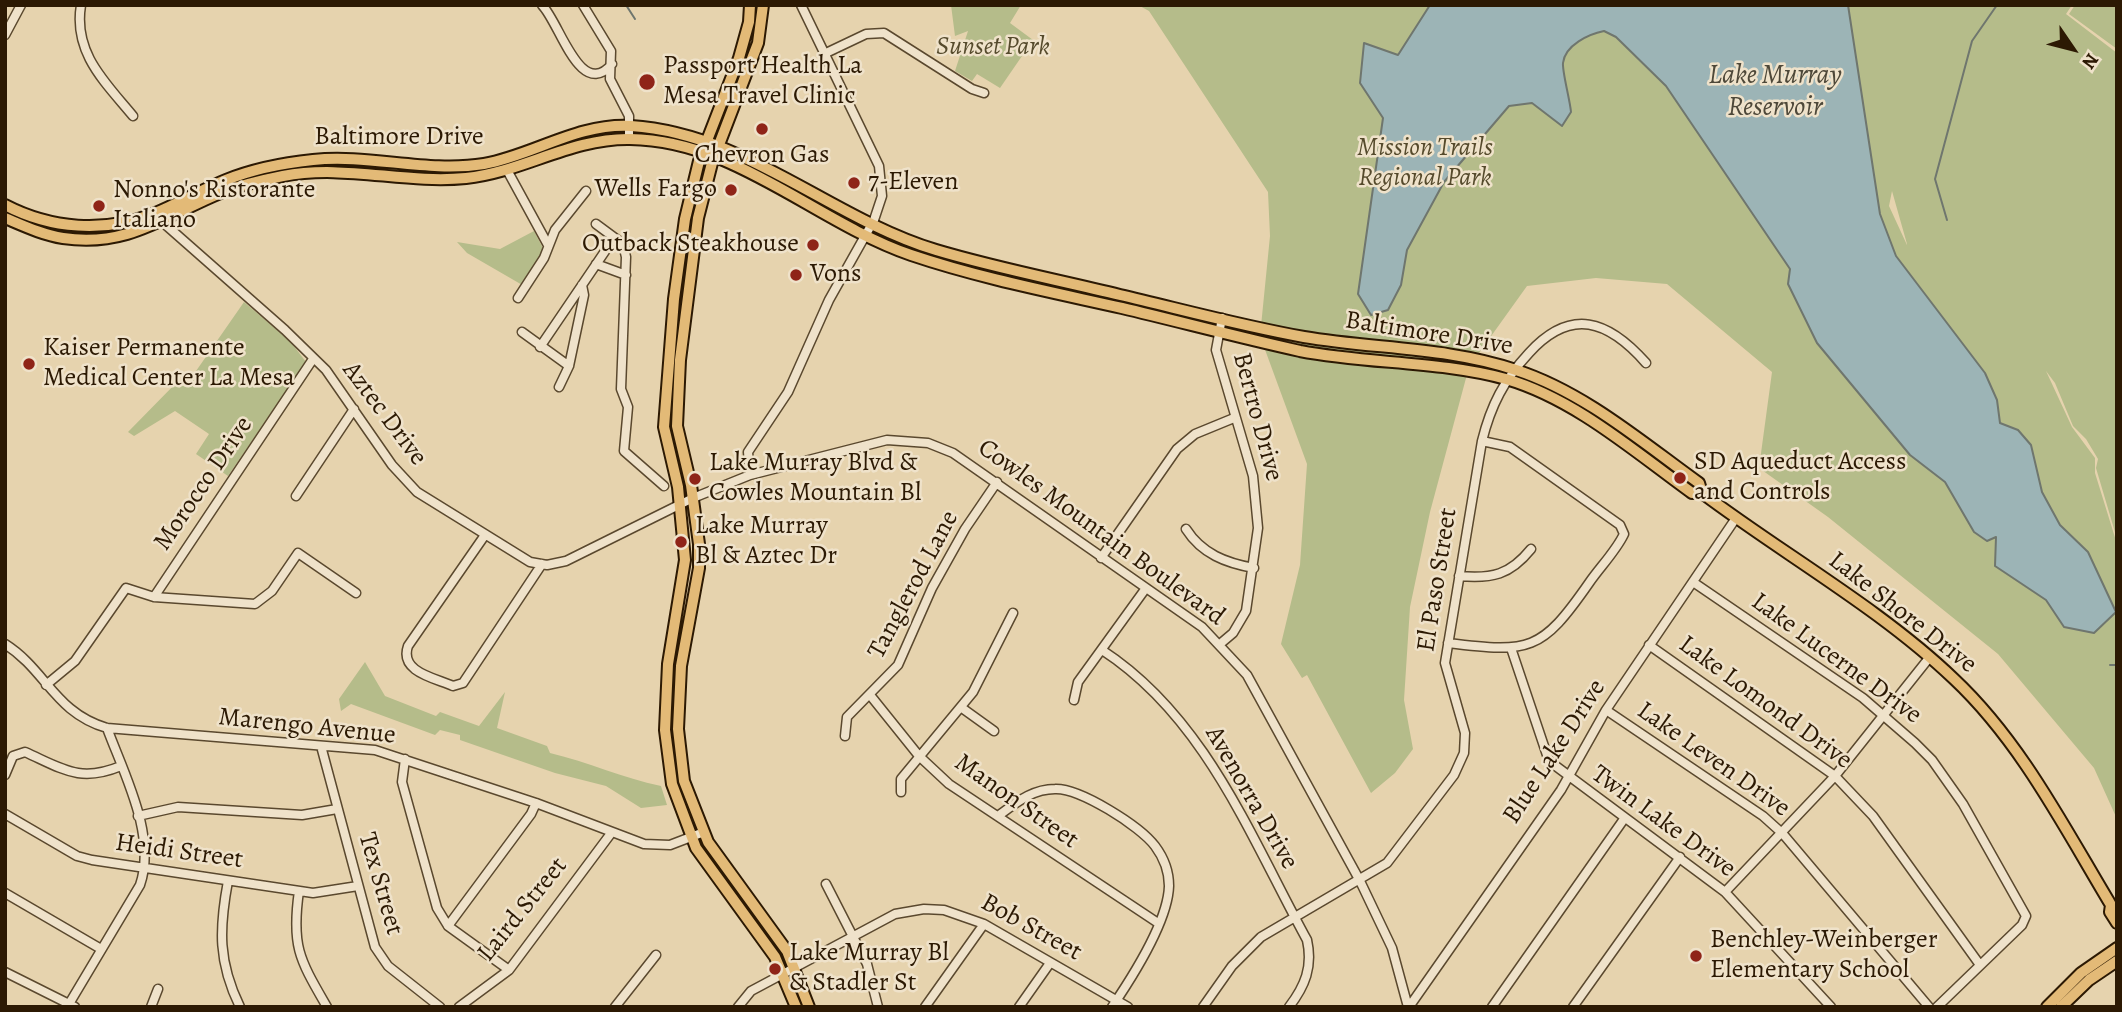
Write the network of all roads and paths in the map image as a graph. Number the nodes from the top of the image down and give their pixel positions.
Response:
1 (21, 5) edge
2 (81, 5) edge
3 (542, 5) edge
4 (583, 5) edge
5 (750, 5) edge
6 (763, 5) edge
7 (801, 5) edge
8 (5, 35) edge
9 (826, 53) junction
10 (612, 64) junction
11 (594, 75) junction
12 (610, 79) junction
13 (984, 93) dead end
14 (133, 116) dead end
15 (627, 126) junction
16 (629, 139) junction
17 (706, 139) junction
18 (719, 144) junction
19 (702, 151) junction
20 (714, 156) junction
21 (508, 170) junction
22 (222, 187) junction
23 (586, 191) dead end
24 (5, 205) edge
25 (5, 218) edge
26 (159, 218) junction
27 (596, 224) dead end
28 (872, 225) junction
29 (866, 236) junction
30 (614, 238) junction
31 (548, 244) junction
32 (939, 251) junction
33 (596, 264) junction
34 (937, 264) junction
35 (626, 275) junction
36 (582, 285) junction
37 (518, 298) dead end
38 (1222, 318) junction
39 (1219, 331) junction
40 (522, 332) dead end
41 (540, 347) junction
42 (313, 359) junction
43 (1646, 363) dead end
44 (569, 366) junction
45 (1514, 369) junction
46 (1506, 380) junction
47 (559, 387) dead end
48 (664, 409) junction
49 (677, 409) junction
50 (354, 410) junction
51 (1234, 418) junction
52 (1482, 441) junction
53 (750, 475) junction
54 (997, 482) junction
55 (664, 486) dead end
56 (1702, 493) junction
57 (296, 496) dead end
58 (686, 501) junction
59 (1736, 518) junction
60 (1186, 529) dead end
61 (485, 535) junction
62 (1531, 548) dead end
63 (1101, 558) junction
64 (541, 564) junction
65 (1254, 568) junction
66 (1459, 576) junction
67 (1693, 582) junction
68 (1146, 588) junction
69 (356, 593) dead end
70 (154, 597) junction
71 (1013, 613) dead end
72 (1448, 643) junction
73 (5, 644) edge
74 (1220, 644) junction
75 (1648, 645) junction
76 (1511, 648) junction
77 (1102, 650) junction
78 (1929, 658) junction
79 (46, 685) junction
80 (870, 695) junction
81 (1074, 700) dead end
82 (962, 708) junction
83 (1606, 710) junction
84 (1884, 716) junction
85 (107, 728) junction
86 (993, 731) dead end
87 (845, 736) dead end
88 (320, 746) junction
89 (919, 756) junction
90 (405, 759) junction
91 (121, 766) junction
92 (682, 769) junction
93 (670, 771) junction
94 (5, 775) edge
95 (1835, 776) junction
96 (1569, 779) junction
97 (901, 792) dead end
98 (536, 803) junction
99 (337, 809) junction
100 (5, 814) edge
101 (138, 816) junction
102 (998, 816) junction
103 (1624, 819) junction
104 (612, 832) junction
105 (704, 832) junction
106 (1783, 834) junction
107 (691, 837) junction
108 (1680, 858) junction
109 (146, 869) junction
110 (228, 881) junction
111 (1360, 881) junction
112 (826, 884) dead end
113 (358, 886) junction
114 (299, 891) junction
115 (1725, 892) junction
116 (5, 893) edge
117 (2114, 906) edge
118 (1294, 916) junction
119 (1158, 923) junction
120 (2117, 923) edge
121 (984, 924) junction
122 (448, 926) junction
123 (854, 937) junction
124 (2117, 948) edge
125 (101, 949) junction
126 (656, 956) dead end
127 (2117, 961) edge
128 (1050, 963) junction
129 (1980, 965) junction
130 (795, 968) junction
131 (509, 970) junction
132 (5, 972) edge
133 (783, 973) junction
134 (158, 989) dead end
135 (1114, 1003) edge
136 (72, 1005) edge
137 (151, 1007) edge
138 (240, 1007) edge
139 (327, 1007) edge
140 (440, 1007) edge
141 (459, 1007) edge
142 (615, 1007) edge
143 (738, 1007) edge
144 (796, 1007) edge
145 (808, 1007) edge
146 (878, 1007) edge
147 (925, 1007) edge
148 (1019, 1007) edge
149 (1128, 1007) edge
150 (1203, 1007) edge
151 (1289, 1007) edge
152 (1408, 1007) edge
153 (1492, 1007) edge
154 (1573, 1007) edge
155 (1831, 1007) edge
156 (1928, 1007) edge
157 (1937, 1007) edge
158 (2047, 1007) edge
159 (2061, 1007) edge

1 - 8 street
2 - 14 street
3 - 11 street
4 - 10 street
5 - 17 main road
6 - 18 main road
7 - 9 street
9 - 13 street
9 - 28 street
10 - 11 street
10 - 12 street
11 - 12 street
12 - 15 street
15 - 16 street
15 - 17 main road, Baltimore Drive
15 - 22 main road, Baltimore Drive
16 - 19 main road, Baltimore Drive
16 - 21 main road, Baltimore Drive
17 - 18 main road, Baltimore Drive
17 - 19 main road
18 - 20 main road
18 - 28 main road, Baltimore Drive
19 - 20 main road, Baltimore Drive
19 - 48 main road
20 - 29 main road, Baltimore Drive
20 - 49 main road
21 - 22 main road, Baltimore Drive
21 - 31 street
22 - 26 main road, Baltimore Drive
23 - 31 street
24 - 26 main road, Baltimore Drive
25 - 26 main road, Baltimore Drive
26 - 42 street, Aztec Drive
27 - 30 street
28 - 29 street
28 - 32 main road, Baltimore Drive
29 - 34 main road, Baltimore Drive
29 - 53 street
30 - 33 street
30 - 35 street
31 - 37 street
32 - 34 street
32 - 38 main road, Baltimore Drive
33 - 35 street
33 - 36 street
34 - 39 main road, Baltimore Drive
35 - 55 street
36 - 41 street
36 - 44 street
38 - 39 street, Bertro Drive
38 - 45 main road, Baltimore Drive
39 - 46 main road, Baltimore Drive
39 - 51 street, Bertro Drive
40 - 41 street
41 - 44 street
42 - 50 street, Aztec Drive
42 - 70 street, Morocco Drive
43 - 45 street, El Paso Street
44 - 47 street
45 - 46 street, El Paso Street
45 - 56 main road, Baltimore Drive
46 - 52 street, El Paso Street
46 - 56 main road, Baltimore Drive
48 - 49 main road
48 - 58 main road
49 - 58 main road
50 - 57 street
50 - 61 street, Aztec Drive
51 - 63 street
51 - 65 street, Bertro Drive
52 - 66 street, El Paso Street
52 - 76 street
53 - 54 street, Cowles Mountain Boulevard
53 - 58 street, Cowles Mountain Boulevard
54 - 63 street, Cowles Mountain Boulevard
54 - 80 street, Tanglerod Lane
56 - 59 main road, Lake Shore Drive
58 - 64 street
58 - 92 main road
58 - 93 main road
59 - 67 street, Blue Lake Drive
59 - 78 main road, Lake Shore Drive
60 - 65 street
61 - 64 street, Aztec Drive
61 - 64 street
62 - 66 street
63 - 68 street, Cowles Mountain Boulevard
65 - 74 street, Bertro Drive
66 - 72 street, El Paso Street
67 - 75 street, Blue Lake Drive
67 - 84 street, Lake Lucerne Drive
68 - 74 street, Cowles Mountain Boulevard
68 - 77 street
69 - 70 street
70 - 79 street
71 - 82 street
72 - 76 street
72 - 111 street, El Paso Street
73 - 79 street, Marengo Avenue
74 - 111 street, Cowles Mountain Boulevard
75 - 83 street, Blue Lake Drive
75 - 95 street, Lake Lomond Drive
76 - 96 street, Twin Lake Drive
77 - 81 street
77 - 118 street, Avenorra Drive
78 - 84 street
78 - 117 main road, Lake Shore Drive
79 - 85 street, Marengo Avenue
80 - 87 street, Tanglerod Lane
80 - 89 street, Manon Street
82 - 86 street
82 - 89 street
83 - 96 street, Blue Lake Drive
83 - 106 street, Lake Leven Drive
84 - 95 street
84 - 129 street, Lake Lucerne Drive
85 - 88 street, Marengo Avenue
85 - 91 street
88 - 90 street, Marengo Avenue
88 - 99 street, Tex Street
89 - 97 street
89 - 102 street, Manon Street
90 - 98 street, Marengo Avenue
90 - 122 street
91 - 94 street
91 - 101 street
92 - 93 main road
92 - 105 main road
93 - 107 main road
95 - 106 street
95 - 129 street, Lake Lomond Drive
96 - 103 street, Twin Lake Drive
96 - 152 street, Blue Lake Drive
98 - 104 street, Marengo Avenue
98 - 122 street
99 - 101 street
99 - 113 street, Tex Street
100 - 109 street, Heidi Street
101 - 109 street
102 - 119 street, Manon Street
102 - 119 street
103 - 108 street, Twin Lake Drive
103 - 153 street
104 - 107 street, Marengo Avenue
104 - 131 street, Laird Street
105 - 107 street, Marengo Avenue
105 - 130 main road
106 - 115 street
106 - 156 street, Lake Leven Drive
107 - 133 main road
108 - 115 street, Twin Lake Drive
108 - 154 street
109 - 110 street, Heidi Street
109 - 125 street
110 - 114 street, Heidi Street
110 - 138 street
111 - 118 street, El Paso Street
111 - 152 street, Cowles Mountain Boulevard
112 - 123 street
113 - 114 street, Heidi Street
113 - 140 street, Tex Street
114 - 139 street
115 - 155 street, Twin Lake Drive
116 - 125 street
117 - 120 main road, Lake Shore Drive
118 - 150 street, El Paso Street
118 - 151 street, Avenorra Drive
119 - 135 street
121 - 123 street, Bob Street
121 - 128 street, Bob Street
121 - 147 street
122 - 131 street
123 - 130 street, Bob Street
123 - 146 street
124 - 158 main road
125 - 136 street
126 - 142 street
127 - 159 main road
128 - 135 street, Bob Street
128 - 148 street
129 - 157 street
130 - 133 street, Bob Street
130 - 145 main road
131 - 141 street, Laird Street
132 - 136 street
133 - 143 street, Bob Street
133 - 144 main road
134 - 137 street
135 - 149 street, Bob Street

